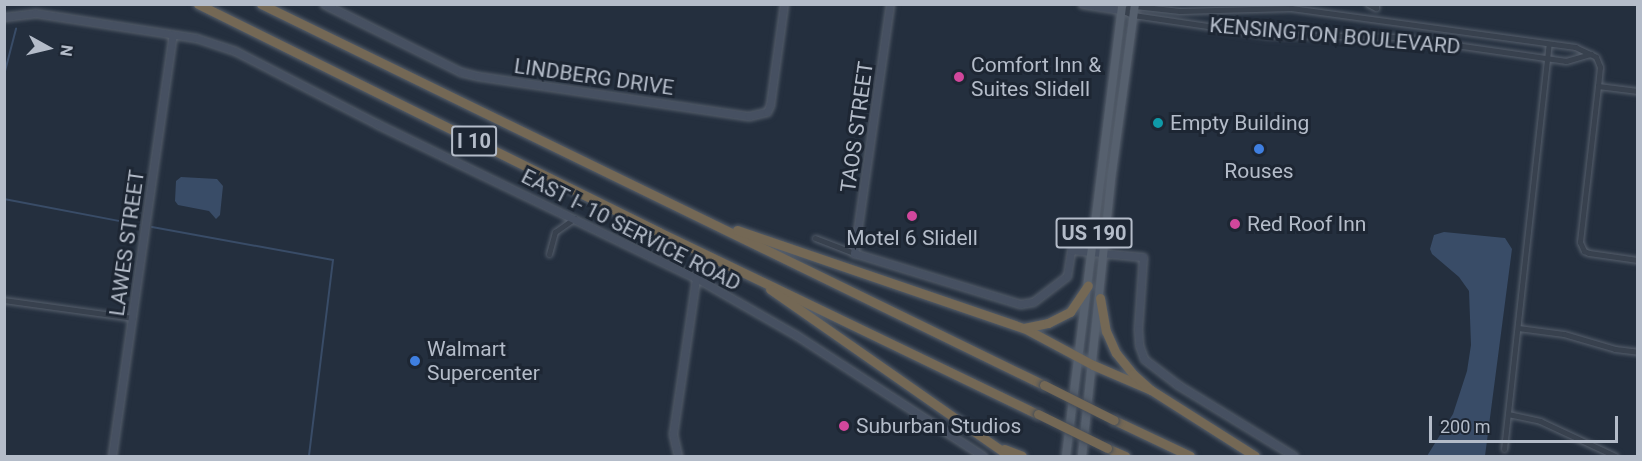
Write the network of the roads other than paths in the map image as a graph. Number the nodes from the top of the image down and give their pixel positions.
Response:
1 (198, 4) edge
2 (261, 4) edge
3 (324, 4) edge
4 (784, 4) edge
5 (890, 4) edge
6 (1082, 4) edge
7 (1368, 4) edge
8 (1376, 4) edge
9 (1135, 5) edge
10 (1122, 8) edge
11 (1133, 15) junction
12 (4, 17) edge
13 (173, 35) junction
14 (1549, 44) junction
15 (1591, 54) junction
16 (1547, 58) junction
17 (1598, 86) junction
18 (1638, 92) edge
19 (1102, 166) junction
20 (1113, 167) junction
21 (575, 218) junction
22 (700, 218) junction
23 (815, 238) dead end
24 (1092, 252) junction
25 (1105, 252) junction
26 (854, 253) junction
27 (549, 254) dead end
28 (1638, 260) edge
29 (751, 275) junction
30 (696, 278) junction
31 (1088, 285) junction
32 (1100, 298) junction
33 (4, 300) edge
34 (133, 318) junction
35 (1024, 328) junction
36 (1518, 328) junction
37 (1638, 352) edge
38 (1079, 356) junction
39 (1093, 365) junction
40 (1151, 390) junction
41 (1508, 414) junction
42 (991, 443) junction
43 (1504, 448) dead end
44 (112, 456) edge
45 (678, 456) edge
46 (982, 456) edge
47 (1009, 456) edge
48 (1022, 456) edge
49 (1066, 456) edge
50 (1082, 456) edge
51 (1125, 456) edge
52 (1190, 456) edge
53 (1255, 456) edge
54 (1294, 456) edge
55 (1615, 456) edge

1 - 29 highway, I 10
2 - 22 highway, I 10
3 - 4 street, LINDBERG DRIVE
5 - 26 street, TAOS STREET
6 - 10 street
7 - 8 street
9 - 10 street, KENSINGTON BOULEVARD
9 - 11 main road, US 190
9 - 14 street, KENSINGTON BOULEVARD
10 - 11 street, KENSINGTON BOULEVARD
10 - 19 main road, US 190
11 - 16 street, KENSINGTON BOULEVARD
11 - 20 main road, US 190
12 - 13 street, EAST I- 10 SERVICE ROAD
13 - 21 street, EAST I- 10 SERVICE ROAD
13 - 34 street, LAWES STREET
14 - 15 street, KENSINGTON BOULEVARD
14 - 16 street
15 - 16 street, KENSINGTON BOULEVARD
15 - 17 street
16 - 36 street
17 - 18 street
17 - 28 street
19 - 20 street
19 - 24 main road, US 190
20 - 25 main road, US 190
21 - 27 street
21 - 30 street, EAST I- 10 SERVICE ROAD
22 - 35 highway
22 - 52 highway, I 10, bridge
23 - 26 street
24 - 25 street
24 - 26 street
24 - 31 main road, US 190
25 - 32 main road, US 190
25 - 54 street
29 - 42 highway
29 - 51 highway, I 10, bridge
30 - 45 street
30 - 46 street, EAST I- 10 SERVICE ROAD
31 - 35 highway
31 - 38 main road, US 190
32 - 39 main road, US 190
32 - 40 highway
33 - 34 street
34 - 44 street, LAWES STREET
35 - 38 highway
36 - 37 street
36 - 41 street
38 - 39 highway
38 - 49 main road, US 190
39 - 40 highway
39 - 50 main road, US 190
40 - 53 highway
41 - 43 street
41 - 55 street
42 - 47 highway
42 - 48 highway

